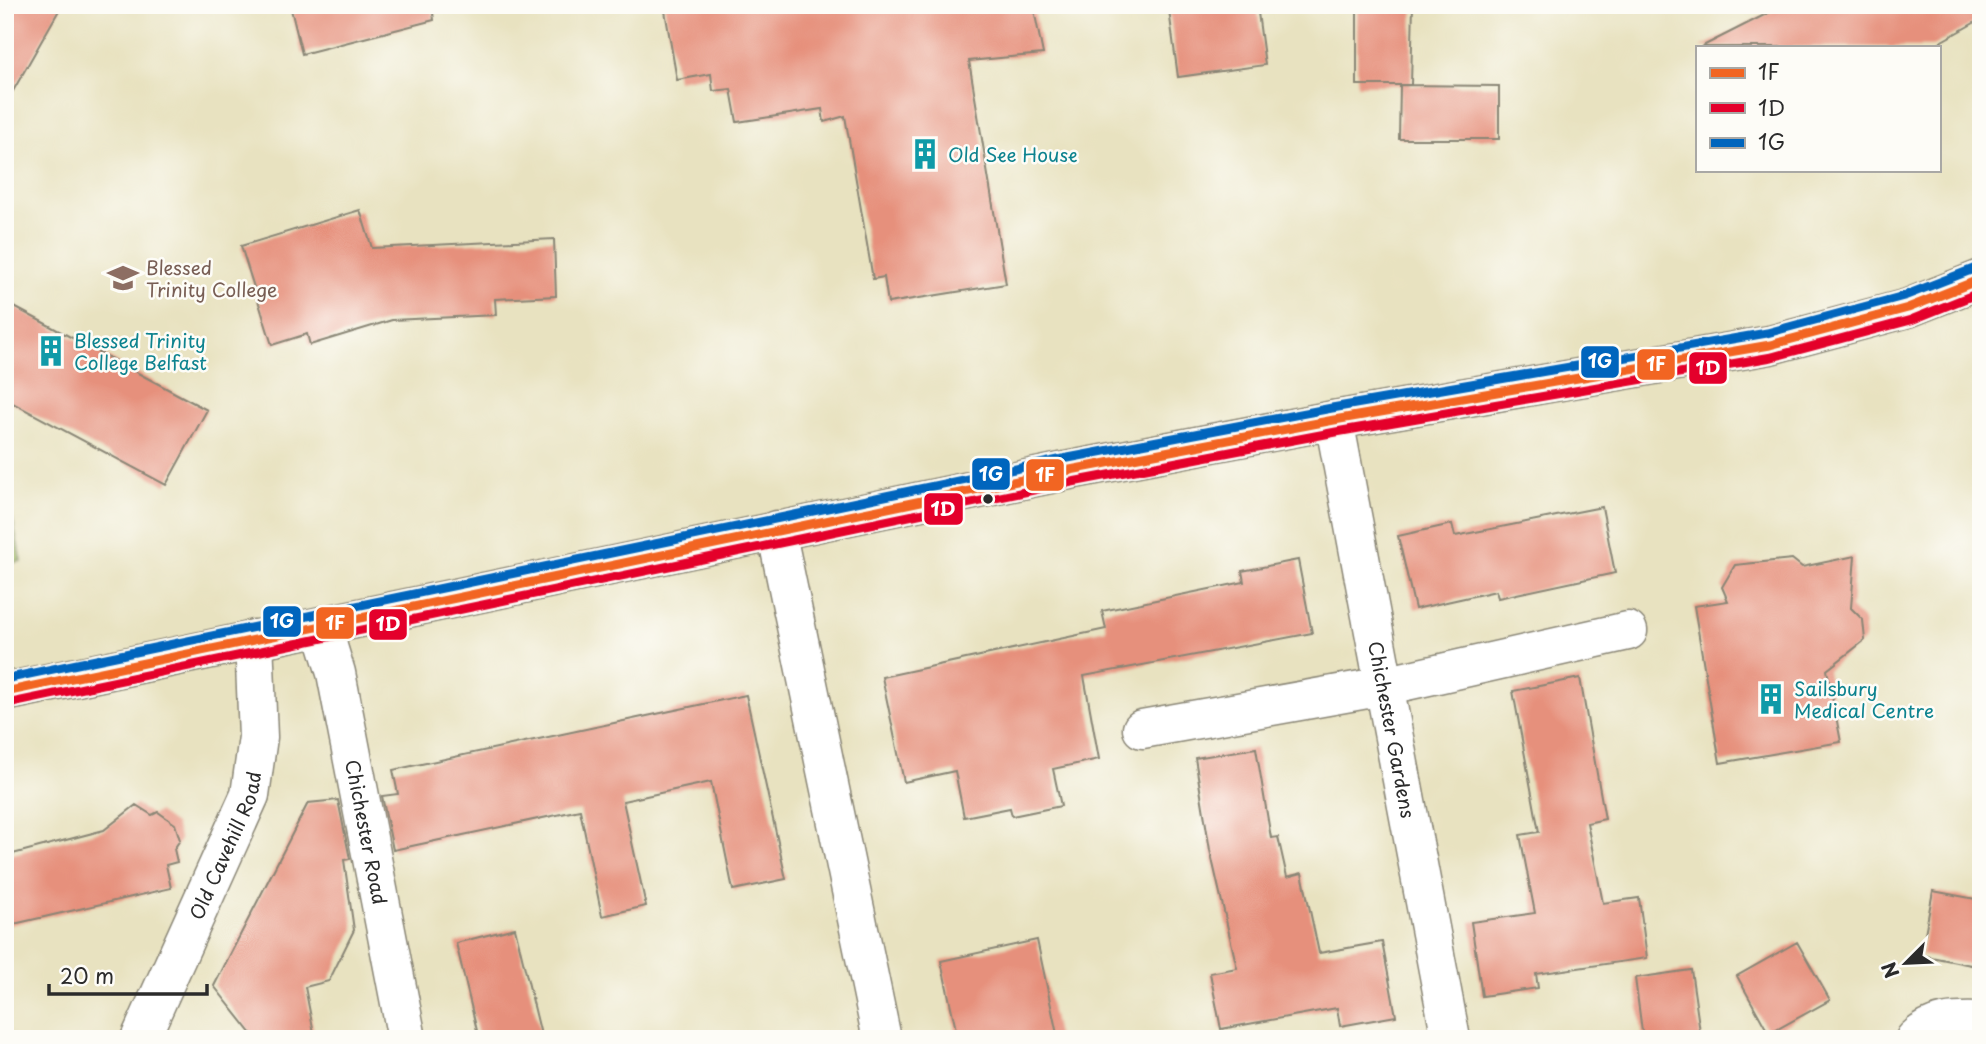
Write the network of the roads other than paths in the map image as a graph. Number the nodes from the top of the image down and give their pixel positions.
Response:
1 (1981, 279) edge
2 (1334, 420) junction
3 (776, 530) junction
4 (322, 627) junction
5 (1628, 631) dead end
6 (254, 639) junction
7 (1384, 686) junction
8 (5, 692) edge
9 (1142, 729) dead end
10 (1981, 1022) edge
11 (139, 1039) edge
12 (407, 1039) edge
13 (881, 1039) edge
14 (1451, 1039) edge
15 (1915, 1039) edge

1 - 2 street
2 - 3 street
2 - 7 street, Chichester Gardens
3 - 4 street
3 - 13 street
4 - 6 street
4 - 12 street, Chichester Road
5 - 7 street
6 - 8 street
6 - 11 street, Old Cavehill Road
7 - 9 street
7 - 14 street, Chichester Gardens
10 - 15 street

